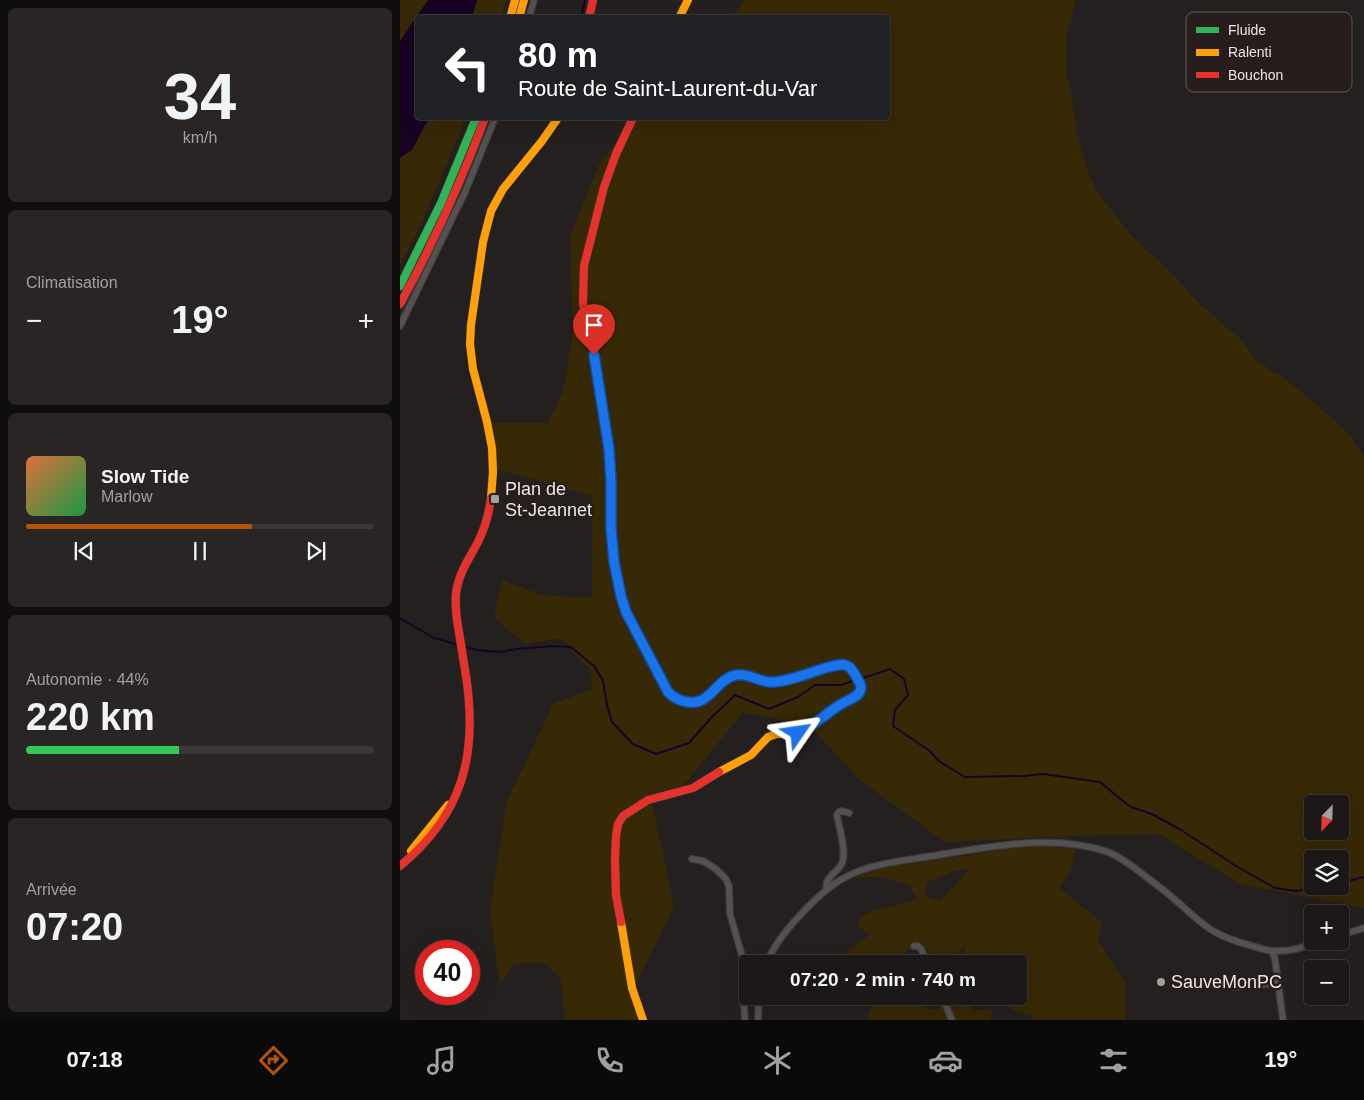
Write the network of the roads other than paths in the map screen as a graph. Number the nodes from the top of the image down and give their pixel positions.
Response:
1 (515, 0) edge
2 (524, 0) edge
3 (534, 0) edge
4 (593, 0) edge
5 (688, 0) edge
6 (511, 15) edge
7 (520, 15) edge
8 (530, 15) edge
9 (590, 15) edge
10 (680, 15) edge
11 (475, 120) edge
12 (484, 120) edge
13 (494, 120) edge
14 (557, 120) edge
15 (632, 120) edge
16 (400, 286) edge
17 (400, 304) edge
18 (400, 326) edge
19 (849, 813) dead end
20 (692, 859) dead end
21 (400, 866) edge
22 (827, 889) junction
23 (1364, 928) edge
24 (1349, 932) edge
25 (914, 946) dead end
26 (1304, 947) edge
27 (1272, 951) junction
28 (770, 955) edge
29 (924, 955) edge
30 (1277, 983) junction
31 (1236, 987) dead end
32 (759, 1005) edge
33 (946, 1005) edge
34 (643, 1020) edge
35 (745, 1020) edge
36 (758, 1020) edge
37 (952, 1020) edge
38 (1283, 1020) edge

1 - 6 main road
2 - 7 main road
3 - 8 street
4 - 9 main road
5 - 10 main road
11 - 16 main road
12 - 17 main road
13 - 18 street
14 - 21 main road
15 - 34 main road
19 - 22 street
20 - 35 street
22 - 27 street
22 - 28 street
23 - 24 street
25 - 29 street
26 - 27 street
27 - 30 street
30 - 31 street
30 - 38 street
32 - 36 street
33 - 37 street

